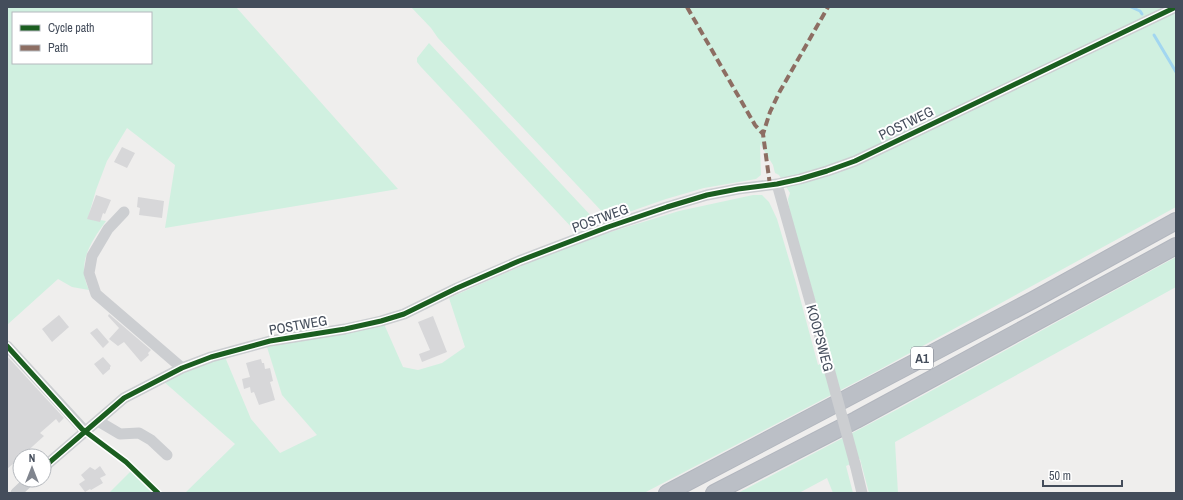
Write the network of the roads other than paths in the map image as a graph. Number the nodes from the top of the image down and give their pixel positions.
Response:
1 (1176, 7) edge
2 (777, 184) junction
3 (124, 212) dead end
4 (1176, 221) edge
5 (1176, 246) edge
6 (7, 346) edge
7 (182, 368) junction
8 (98, 421) junction
9 (85, 431) junction
10 (167, 455) dead end
11 (52, 460) edge
12 (667, 493) edge
13 (714, 493) edge
14 (862, 493) edge

1 - 2 street, POSTWEG
2 - 7 street, POSTWEG
2 - 14 street, KOOPSWEG, bridge
3 - 7 street
4 - 12 highway, A1
5 - 13 highway, A1
6 - 9 street
7 - 8 street, POSTWEG
8 - 9 street, POSTWEG
8 - 10 street
9 - 11 street, POSTWEG

